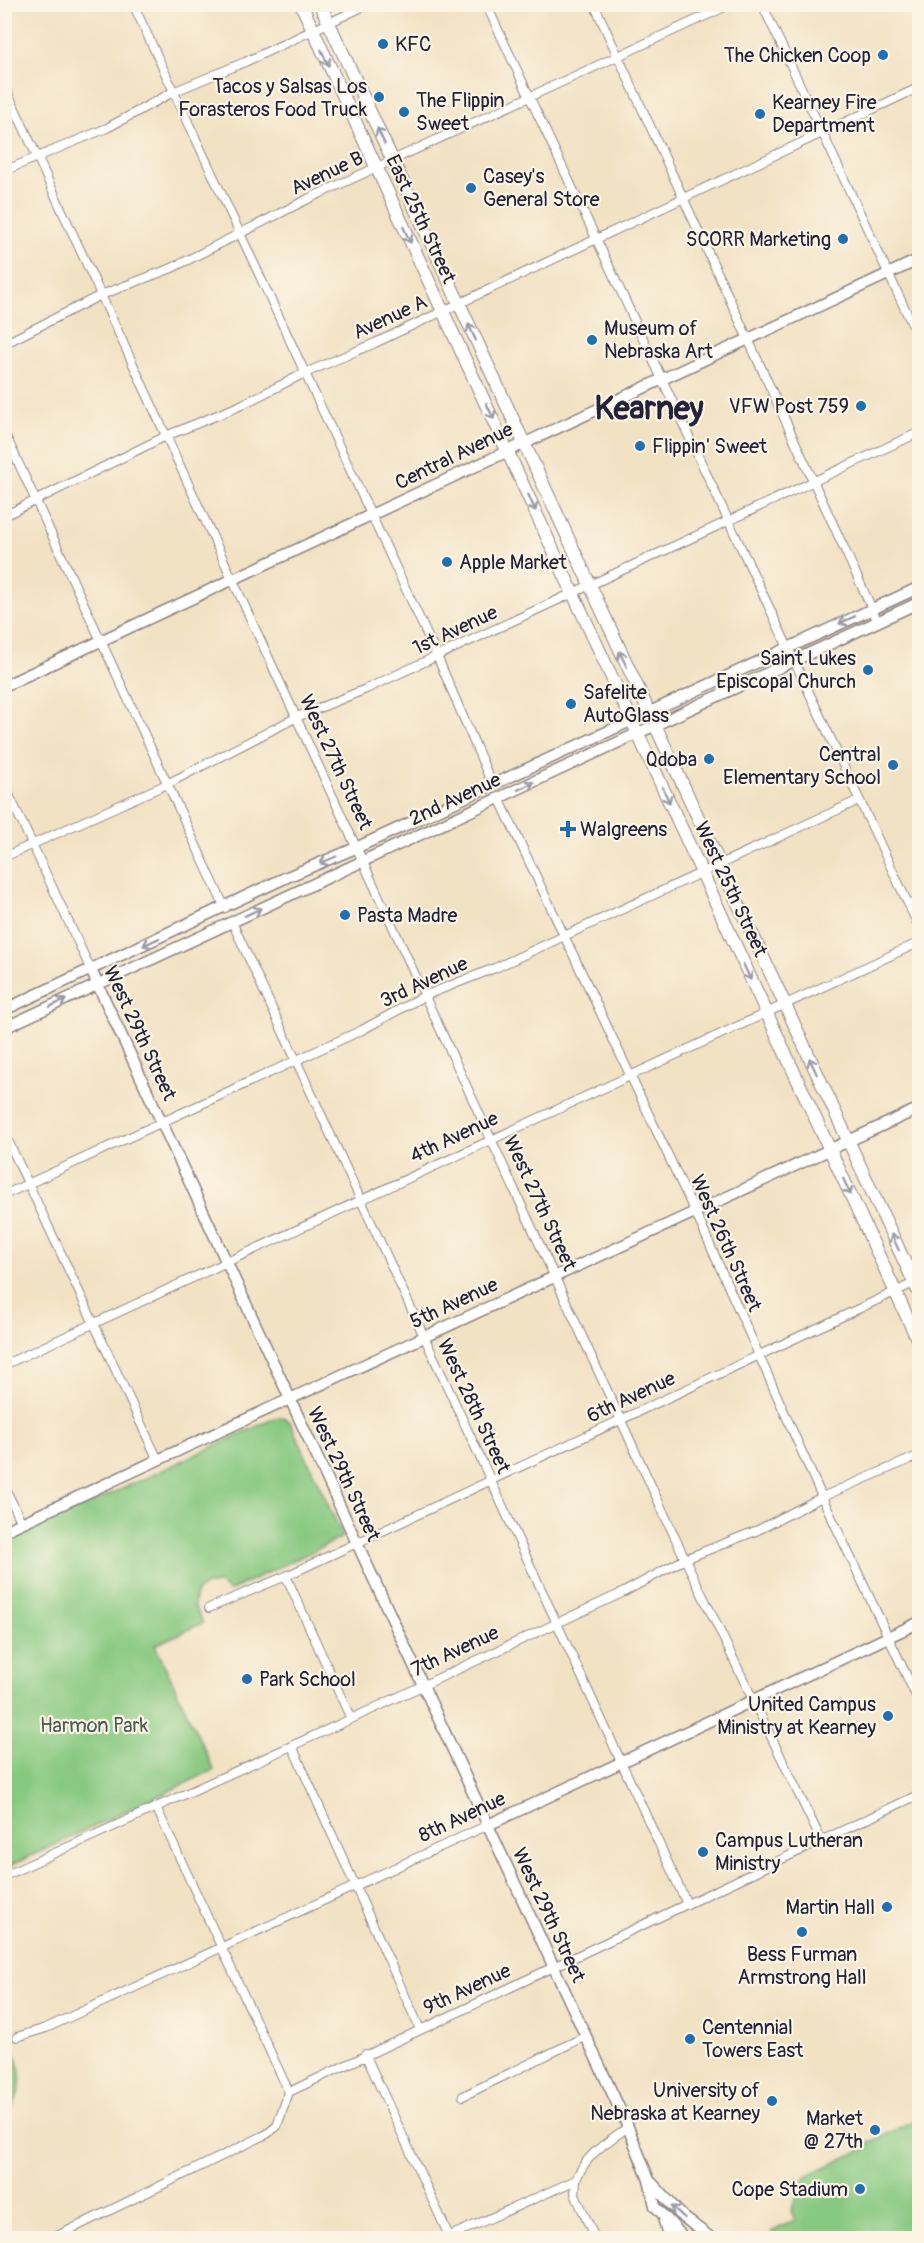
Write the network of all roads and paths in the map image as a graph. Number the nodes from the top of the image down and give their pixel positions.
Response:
1 (133, 4) edge
2 (301, 4) edge
3 (320, 4) edge
4 (369, 4) edge
5 (486, 4) edge
6 (594, 4) edge
7 (731, 4) edge
8 (762, 4) edge
9 (329, 24) junction
10 (313, 31) junction
11 (618, 57) junction
12 (4, 85) edge
13 (920, 87) edge
14 (173, 92) junction
15 (529, 98) junction
16 (822, 133) junction
17 (37, 155) junction
18 (392, 161) junction
19 (376, 169) junction
20 (4, 171) edge
21 (684, 198) junction
22 (239, 233) junction
23 (596, 239) junction
24 (920, 259) edge
25 (888, 274) junction
26 (100, 295) junction
27 (458, 304) junction
28 (442, 311) junction
29 (748, 337) junction
30 (920, 341) edge
31 (4, 344) edge
32 (303, 374) junction
33 (660, 378) junction
34 (4, 432) edge
35 (920, 432) edge
36 (166, 436) junction
37 (523, 442) junction
38 (508, 450) junction
39 (815, 482) junction
40 (37, 501) junction
41 (4, 516) edge
42 (370, 516) junction
43 (728, 522) junction
44 (233, 578) junction
45 (589, 586) junction
46 (920, 587) edge
47 (573, 594) junction
48 (920, 602) edge
49 (872, 609) junction
50 (878, 622) junction
51 (101, 641) junction
52 (787, 648) junction
53 (437, 656) junction
54 (793, 661) junction
55 (4, 686) edge
56 (648, 712) junction
57 (297, 717) junction
58 (631, 720) junction
59 (655, 726) junction
60 (638, 734) junction
61 (4, 784) edge
62 (167, 784) junction
63 (492, 784) junction
64 (499, 798) junction
65 (858, 800) junction
66 (32, 843) junction
67 (358, 847) junction
68 (4, 857) edge
69 (364, 861) junction
70 (719, 864) junction
71 (701, 872) junction
72 (225, 908) junction
73 (232, 922) junction
74 (920, 929) edge
75 (564, 936) junction
76 (920, 942) edge
77 (91, 970) junction
78 (98, 985) junction
79 (424, 996) junction
80 (784, 1004) junction
81 (4, 1010) edge
82 (766, 1012) junction
83 (4, 1028) edge
84 (296, 1060) junction
85 (629, 1074) junction
86 (920, 1108) edge
87 (162, 1123) junction
88 (4, 1132) edge
89 (491, 1138) junction
90 (848, 1142) junction
91 (830, 1150) junction
92 (29, 1184) junction
93 (4, 1195) edge
94 (360, 1199) junction
95 (694, 1212) junction
96 (226, 1261) junction
97 (556, 1276) junction
98 (917, 1282) edge
99 (895, 1292) junction
100 (920, 1296) edge
101 (94, 1323) junction
102 (424, 1337) junction
103 (920, 1345) edge
104 (759, 1356) junction
105 (4, 1365) edge
106 (290, 1401) junction
107 (622, 1420) junction
108 (920, 1455) edge
109 (158, 1460) junction
110 (490, 1480) junction
111 (4, 1486) edge
112 (822, 1497) junction
113 (22, 1523) junction
114 (4, 1531) edge
115 (356, 1542) junction
116 (685, 1559) junction
117 (286, 1576) junction
118 (209, 1608) dead end
119 (920, 1622) edge
120 (557, 1623) junction
121 (889, 1637) junction
122 (423, 1685) junction
123 (753, 1700) junction
124 (920, 1704) edge
125 (351, 1719) junction
126 (292, 1746) junction
127 (622, 1764) junction
128 (920, 1794) edge
129 (156, 1807) junction
130 (488, 1825) junction
131 (821, 1840) junction
132 (4, 1876) edge
133 (355, 1885) junction
134 (687, 1904) junction
135 (221, 1947) junction
136 (553, 1966) junction
137 (420, 2029) junction
138 (586, 2036) junction
139 (17, 2037) dead end
140 (365, 2054) junction
141 (289, 2092) junction
142 (463, 2096) dead end
143 (628, 2127) junction
144 (576, 2180) junction
145 (649, 2180) junction
146 (663, 2218) junction
147 (53, 2238) edge
148 (448, 2238) edge
149 (596, 2238) edge
150 (669, 2238) edge
151 (684, 2238) edge
152 (708, 2238) edge

1 - 14 street
2 - 10 main road, East 25th Street
3 - 9 main road, East 25th Street
4 - 9 street
5 - 15 street
6 - 11 street
7 - 11 street, Avenue B
8 - 16 street
9 - 10 street
18 -> 9 main road, East 25th Street
10 - 14 street
10 -> 19 main road, East 25th Street
11 - 15 street, Avenue B
11 - 21 street
12 - 17 street, West 27th Street
13 - 16 street, Avenue A
14 - 17 street
14 - 22 street
15 - 18 street, Avenue B
15 - 23 street
16 - 21 street, Avenue A
16 - 25 street
17 - 20 street
17 - 26 street, West 27th Street
18 - 19 street, Avenue B
18 - 27 main road, East 25th Street
19 - 22 street, Avenue B
19 -> 28 main road, East 25th Street
21 - 23 street, Avenue A
21 - 29 street
22 - 26 street, Avenue B
22 - 32 street
23 - 27 street, Avenue A
23 - 33 street
24 - 25 street, Central Avenue
25 - 29 street, Central Avenue
25 - 30 street
26 - 31 street, Avenue B
26 - 36 street, West 27th Street
27 - 28 street, Avenue A
37 -> 27 main road, East 25th Street
28 - 32 street, Avenue A
28 -> 38 main road, East 25th Street
29 - 33 street, Central Avenue
29 - 39 street
32 - 36 street, Avenue A
32 - 42 street
33 - 37 street, Central Avenue
33 - 43 street
34 - 40 street
35 - 39 street, 1st Avenue
36 - 40 street, Avenue A
36 - 44 street, West 27th Street
37 - 38 street, Central Avenue
37 - 45 main road, West 25th Street
38 - 42 street, Central Avenue
38 -> 47 main road, West 25th Street
39 - 43 street, 1st Avenue
39 - 49 street
40 - 41 street, Avenue A
40 - 51 street
42 - 44 street, Central Avenue
42 - 53 street
43 - 45 street, 1st Avenue
43 - 52 street
44 - 51 street, Central Avenue
44 - 57 street, West 27th Street
45 - 47 street, 1st Avenue
56 -> 45 main road, West 25th Street
46 - 49 street, 2nd Avenue
47 - 53 street, 1st Avenue
47 - 58 main road, West 25th Street
48 - 50 street, 2nd Avenue
49 - 50 street
49 -> 52 street, 2nd Avenue
50 - 54 street, 2nd Avenue
51 - 55 street, Central Avenue
51 - 62 street
52 - 54 street
52 - 56 street, 2nd Avenue
53 - 57 street, 1st Avenue
53 - 63 street
54 - 59 street, 2nd Avenue
54 - 65 street
56 - 58 street, 2nd Avenue
56 - 59 main road, West 25th Street
57 - 62 street, 1st Avenue
57 - 67 street, West 27th Street
58 - 60 main road, West 25th Street
58 - 63 street, 2nd Avenue
59 - 60 street, 2nd Avenue
59 - 70 main road, West 25th Street
64 -> 60 street, 2nd Avenue
60 -> 71 main road, West 25th Street
61 - 66 street, West 29th Street
62 - 66 street, 1st Avenue
62 - 72 street
63 - 67 street, 2nd Avenue
64 - 69 street, 2nd Avenue
64 - 75 street, West 26th Street
65 - 70 street, 3rd Avenue
65 - 74 street
66 - 68 street, 1st Avenue
66 - 77 street, West 29th Street
67 - 69 street, West 27th Street
67 -> 72 street, 2nd Avenue
73 -> 69 street, 2nd Avenue
69 - 79 street, West 27th Street
70 - 71 street, 3rd Avenue
70 - 80 main road, West 25th Street
71 - 75 street, 3rd Avenue
71 -> 82 main road, West 25th Street
72 -> 77 street, 2nd Avenue
73 - 78 street, 2nd Avenue
73 - 84 street, West 28th Street
75 - 79 street, 3rd Avenue
75 - 85 street, West 26th Street
76 - 80 street, 4th Avenue
77 - 78 street, West 29th Street
77 - 81 street, 2nd Avenue
83 -> 78 street, 2nd Avenue
78 - 87 street, West 29th Street
79 - 84 street, 3rd Avenue
79 - 89 street, West 27th Street
80 - 82 street, 4th Avenue
90 -> 80 main road, West 25th Street
82 - 85 street, 4th Avenue
82 - 91 main road, West 25th Street
84 - 87 street, 3rd Avenue
84 - 94 street, West 28th Street
85 - 89 street, 4th Avenue
85 - 95 street, West 26th Street
86 - 90 street, 5th Avenue
87 - 92 street, 3rd Avenue
87 - 96 street, West 29th Street
88 - 92 street
89 - 94 street, 4th Avenue
89 - 97 street, West 27th Street
90 - 91 street, 5th Avenue
98 -> 90 main road, West 25th Street
91 - 95 street, 5th Avenue
91 -> 99 main road, West 25th Street
92 - 93 street, 3rd Avenue
92 - 101 street
94 - 96 street, 4th Avenue
94 - 102 street, West 28th Street
95 - 97 street, 5th Avenue
95 - 104 street, West 26th Street
96 - 101 street, 4th Avenue
96 - 106 street, West 29th Street
97 - 102 street, 5th Avenue
97 - 107 street, West 27th Street
98 - 99 street, 6th Avenue
98 - 100 main road, West 25th Street
99 - 103 main road, West 25th Street
99 - 104 street, 6th Avenue
101 - 105 street, 4th Avenue
101 - 109 street
102 - 106 street, 5th Avenue
102 - 110 street, West 28th Street
104 - 107 street, 6th Avenue
104 - 112 street, West 26th Street
106 - 109 street, 5th Avenue
106 - 115 street, West 29th Street
107 - 110 street, 6th Avenue
107 - 116 street, West 27th Street
108 - 112 street, 7th Avenue
109 - 113 street, 5th Avenue
110 - 115 street, 6th Avenue
110 - 120 street, West 28th Street
111 - 113 street
112 - 116 street, 7th Avenue
112 - 121 street, West 26th Street
113 - 114 street, 5th Avenue
115 - 117 street, 6th Avenue
115 - 122 street, West 29th Street
116 - 120 street, 7th Avenue
116 - 123 street, West 27th Street
117 - 118 street, 6th Avenue
117 - 125 street
119 - 121 street, 8th Avenue
120 - 122 street, 7th Avenue
120 - 127 street, West 28th Street
121 - 123 street, 8th Avenue
121 - 124 street, West 26th Street
122 - 125 street, 7th Avenue
122 - 130 street, West 29th Street
123 - 127 street, 8th Avenue
123 - 131 street, West 27th Street
125 - 126 street, 7th Avenue
126 - 129 street, 7th Avenue
126 - 133 street
127 - 130 street, 8th Avenue
127 - 134 street, West 28th Street
128 - 131 street, 9th Avenue
129 - 132 street, 7th Avenue
129 - 135 street
130 - 133 street, 8th Avenue
130 - 136 street, West 29th Street
131 - 134 street, 9th Avenue
133 - 135 street, 8th Avenue
133 - 137 street
134 - 136 street, 9th Avenue
135 - 139 street, 8th Avenue
135 - 141 street
136 - 137 street, 9th Avenue
136 - 138 street, West 29th Street
137 - 140 street, 9th Avenue
138 - 142 street
138 - 143 street, West 29th Street
140 - 141 street, 9th Avenue
140 - 148 street
141 - 147 street
143 - 144 street
143 - 145 street, West 29th Street
144 - 148 street
144 - 149 street
145 - 146 street, West 29th Street
152 -> 145 street, West 29th Street
146 - 150 street
146 - 151 street, West 29th Street

